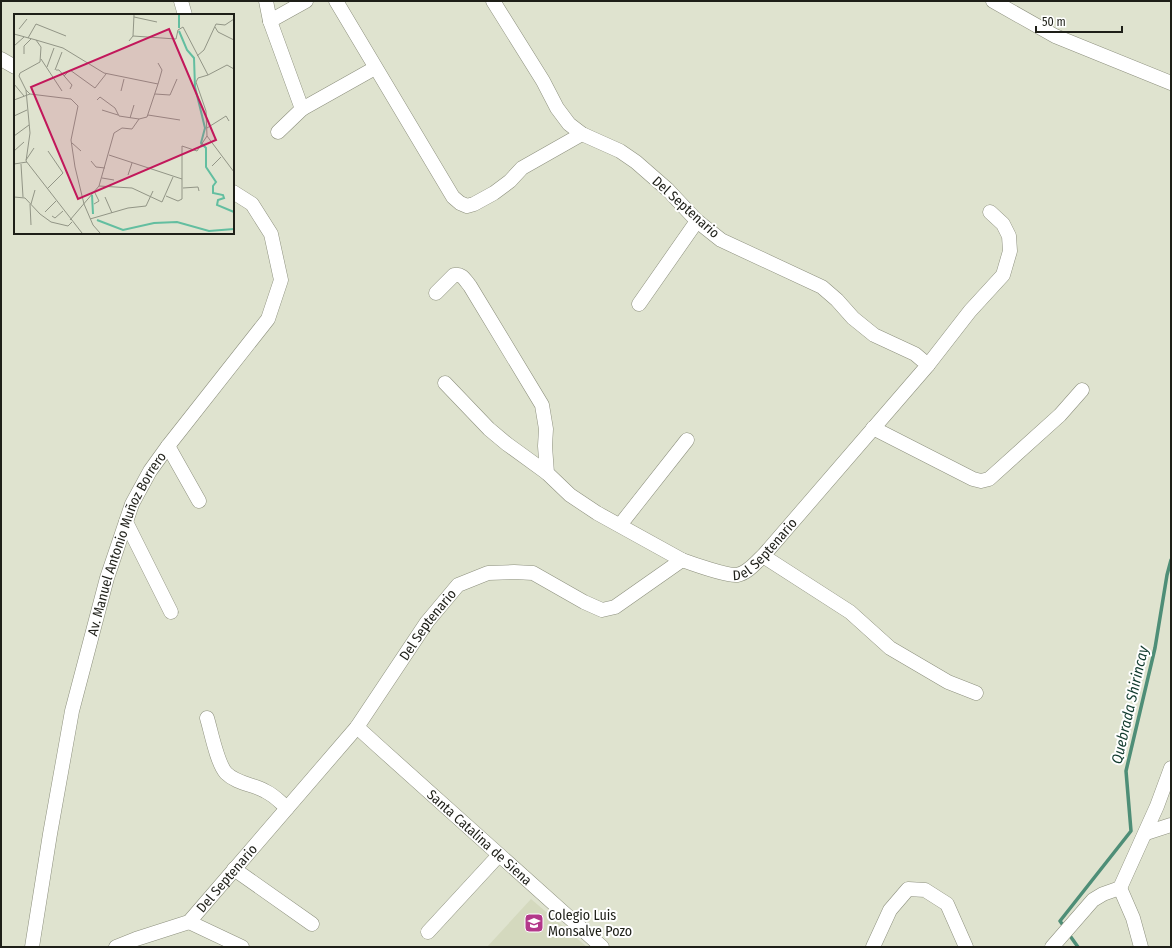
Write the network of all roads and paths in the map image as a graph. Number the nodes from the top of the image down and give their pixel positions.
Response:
1 (181, 1) edge
2 (266, 1) edge
3 (306, 1) edge
4 (336, 1) edge
5 (493, 1) edge
6 (993, 1) edge
7 (185, 14) edge
8 (270, 21) junction
9 (1, 59) edge
10 (14, 66) edge
11 (375, 68) junction
12 (1171, 83) edge
13 (302, 109) junction
14 (278, 132) dead end
15 (582, 134) junction
16 (234, 193) edge
17 (990, 212) dead end
18 (698, 221) junction
19 (436, 293) dead end
20 (639, 304) dead end
21 (928, 365) junction
22 (445, 383) dead end
23 (1082, 390) dead end
24 (873, 428) junction
25 (687, 440) dead end
26 (168, 446) junction
27 (547, 473) junction
28 (199, 501) dead end
29 (126, 522) junction
30 (620, 525) junction
31 (763, 556) junction
32 (682, 560) junction
33 (171, 612) dead end
34 (976, 693) dead end
35 (207, 718) dead end
36 (357, 727) junction
37 (1171, 768) edge
38 (287, 808) junction
39 (1171, 825) edge
40 (1146, 833) junction
41 (499, 854) junction
42 (234, 869) junction
43 (1120, 888) junction
44 (188, 922) junction
45 (312, 924) dead end
46 (428, 932) dead end
47 (137, 943) edge
48 (32, 947) edge
49 (116, 947) edge
50 (242, 947) edge
51 (602, 947) edge
52 (873, 947) edge
53 (966, 947) edge
54 (1052, 947) edge
55 (1141, 947) edge

1 - 7 street
2 - 8 street
3 - 8 street
4 - 11 street
5 - 15 street, Del Septenario
6 - 12 street
8 - 13 street
9 - 10 street
11 - 13 street
11 - 15 street
13 - 14 street
15 - 18 street, Del Septenario
16 - 26 street, Av. Manuel Antonio Muñoz Borrero
17 - 21 street
18 - 20 street
18 - 21 street, Del Septenario
19 - 27 street
21 - 24 street, Del Septenario
22 - 27 street
23 - 24 street
24 - 31 street, Del Septenario
25 - 30 street
26 - 28 street
26 - 29 street, Av. Manuel Antonio Muñoz Borrero
27 - 30 street
29 - 33 street
29 - 48 street, Av. Manuel Antonio Muñoz Borrero
30 - 32 street
31 - 32 street, Del Septenario
31 - 34 street
32 - 36 street, Del Septenario
35 - 38 street
36 - 38 street, Del Septenario
36 - 41 street, Santa Catalina de Siena
37 - 40 street
38 - 42 street, Del Septenario
39 - 40 street
40 - 43 street
41 - 46 street
41 - 51 street, Santa Catalina de Siena
42 - 44 street, Del Septenario
42 - 45 street
43 - 54 street
43 - 55 street
44 - 47 street, Del Septenario
44 - 50 street
47 - 49 street, Del Septenario
52 - 53 street

